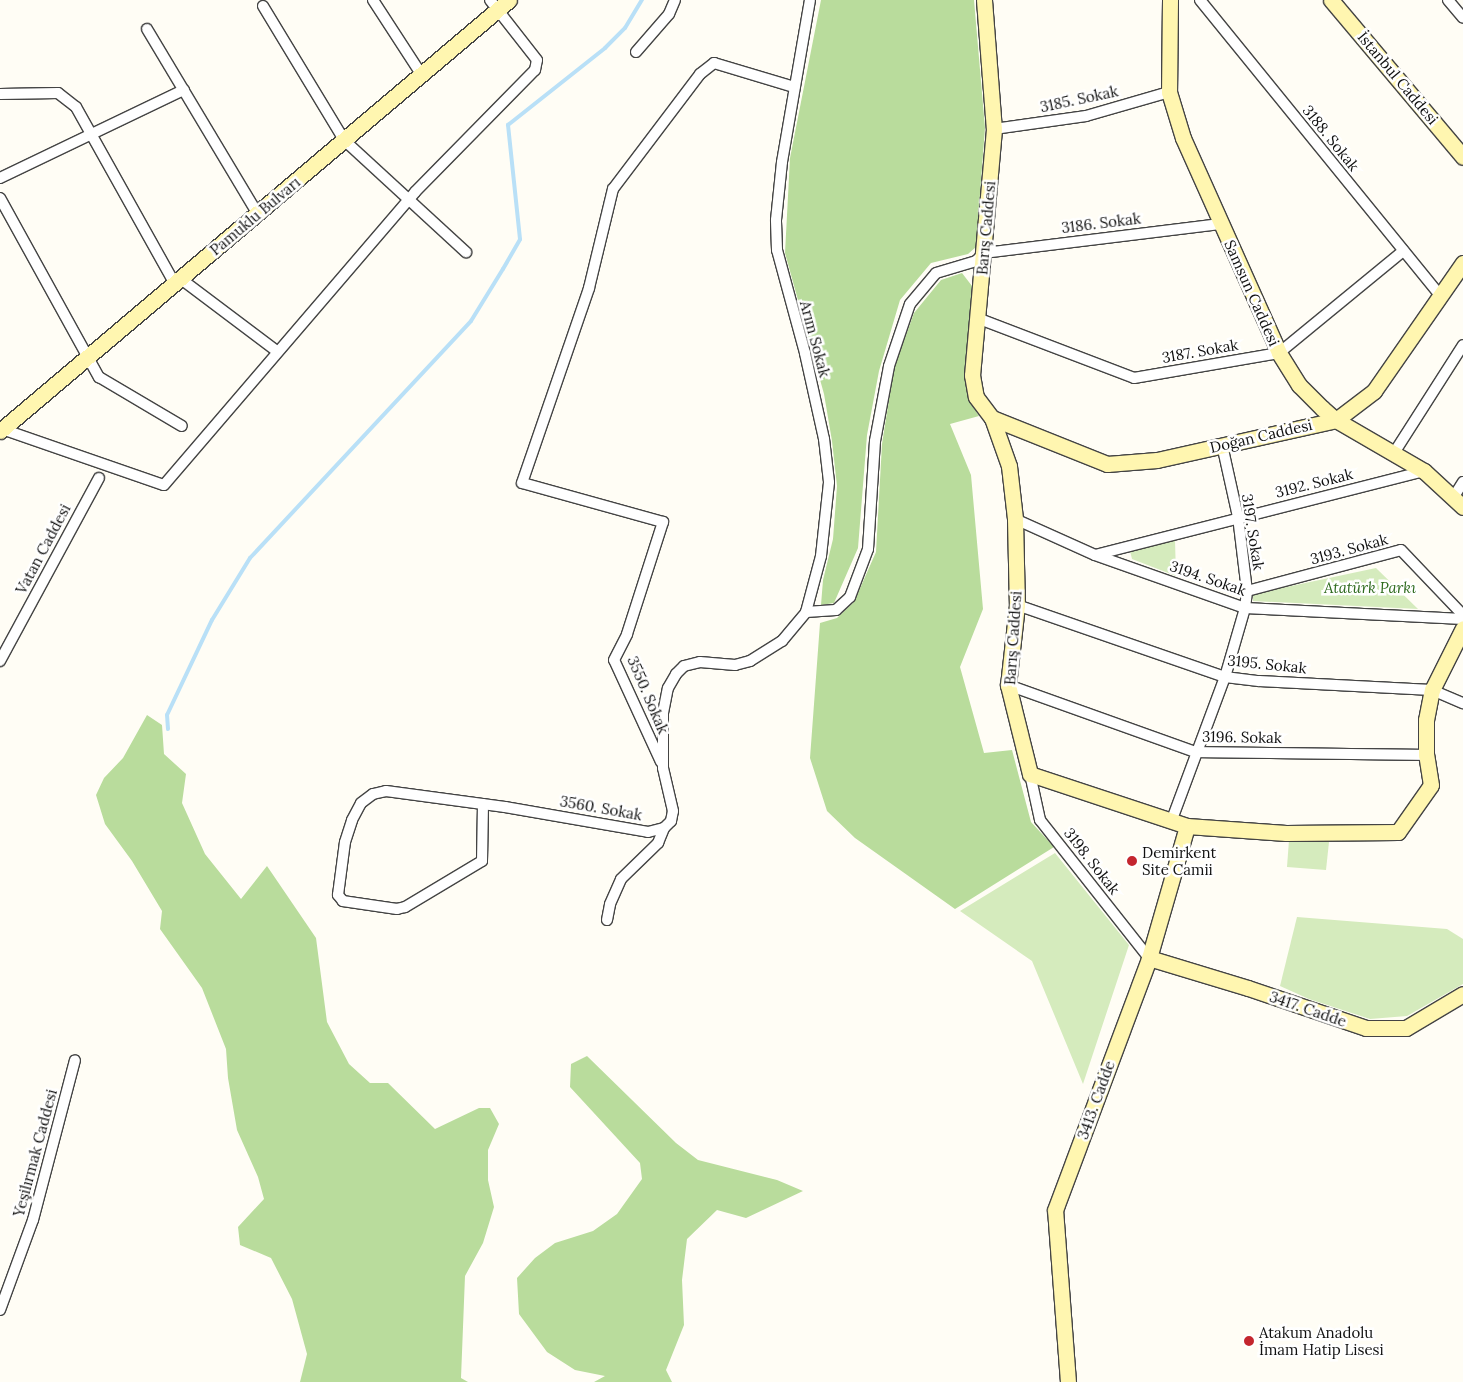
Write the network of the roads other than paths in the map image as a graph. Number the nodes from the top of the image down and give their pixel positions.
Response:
1 (373, 0) edge
2 (509, 0) edge
3 (675, 0) edge
4 (810, 0) edge
5 (984, 0) edge
6 (1170, 0) edge
7 (1200, 0) edge
8 (1331, 0) edge
9 (1448, 0) edge
10 (493, 5) edge
11 (263, 6) dead end
12 (1463, 18) edge
13 (147, 29) dead end
14 (636, 52) dead end
15 (422, 74) junction
16 (794, 87) junction
17 (184, 90) junction
18 (1169, 92) junction
19 (0, 94) edge
20 (994, 129) junction
21 (91, 134) junction
22 (344, 140) junction
23 (1463, 157) edge
24 (0, 178) edge
25 (0, 198) edge
26 (409, 200) junction
27 (257, 214) junction
28 (1221, 224) junction
29 (1403, 251) junction
30 (466, 252) dead end
31 (984, 253) junction
32 (1463, 263) edge
33 (964, 265) junction
34 (178, 281) junction
35 (981, 285) junction
36 (1440, 294) junction
37 (978, 318) junction
38 (1463, 345) edge
39 (278, 352) junction
40 (1279, 353) junction
41 (87, 358) junction
42 (992, 418) junction
43 (1336, 420) junction
44 (182, 426) dead end
45 (1, 429) edge
46 (1222, 445) junction
47 (1394, 453) junction
48 (1424, 471) junction
49 (99, 478) dead end
50 (1463, 482) edge
51 (1458, 502) edge
52 (1238, 517) junction
53 (1015, 519) junction
54 (1095, 555) junction
55 (1247, 591) junction
56 (1017, 605) junction
57 (1245, 608) junction
58 (806, 612) junction
59 (1463, 615) edge
60 (1463, 619) edge
61 (1463, 628) edge
62 (0, 661) edge
63 (750, 661) joint
64 (1225, 676) junction
65 (1008, 685) junction
66 (1432, 690) junction
67 (1463, 703) edge
68 (1195, 752) junction
69 (1426, 756) junction
70 (663, 768) junction
71 (1030, 774) junction
72 (483, 804) junction
73 (1171, 822) junction
74 (1187, 826) junction
75 (664, 828) junction
76 (607, 920) dead end
77 (1149, 958) junction
78 (1463, 994) edge
79 (75, 1060) dead end
80 (0, 1310) edge
81 (1068, 1382) edge

1 - 15 street
2 - 10 street, Pamuklu Bulvarı
3 - 14 street
4 - 16 street, Arım Sokak
5 - 20 street, Barış Caddesi
6 - 18 street, Samsun Caddesi
7 - 29 street, 3188. Sokak
8 - 23 street, İstanbul Caddesi
9 - 12 street
10 - 15 street, Pamuklu Bulvarı
10 - 26 street
11 - 22 street
13 - 17 street
15 - 22 street, Pamuklu Bulvarı
16 - 58 street, Arım Sokak
16 - 70 street, 3550. Sokak
17 - 21 street
17 - 27 street
18 - 20 street, 3185. Sokak
18 - 28 street, Samsun Caddesi
19 - 21 street
20 - 31 street, Barış Caddesi
21 - 24 street
21 - 34 street
22 - 26 street
22 - 27 street, Pamuklu Bulvarı
25 - 41 street
26 - 30 street
26 - 39 street
27 - 34 street, Pamuklu Bulvarı
28 - 31 street, 3186. Sokak
28 - 40 street, Samsun Caddesi
29 - 36 street, 3188. Sokak
29 - 40 street, 3187. Sokak
31 - 33 street
31 - 35 street, Barış Caddesi
32 - 36 street, Doğan Caddesi
33 - 35 street
33 - 58 street
34 - 39 street
34 - 41 street, Pamuklu Bulvarı
35 - 37 street, Barış Caddesi
36 - 43 street, Doğan Caddesi
37 - 40 street, 3187. Sokak
37 - 42 street, Barış Caddesi
38 - 47 street
39 - 45 street
40 - 43 street, Samsun Caddesi
41 - 44 street
41 - 45 street, Pamuklu Bulvarı
42 - 46 street, Doğan Caddesi
42 - 53 street, Barış Caddesi
43 - 46 street, Doğan Caddesi
43 - 47 street, Samsun Caddesi
46 - 52 street, 3197. Sokak
47 - 48 street, Samsun Caddesi
48 - 51 street, Samsun Caddesi
48 - 52 street, 3192. Sokak
49 - 62 street, Vatan Caddesi
50 - 51 street
52 - 54 street, 3192. Sokak
52 - 55 street, 3197. Sokak
53 - 54 street, 3194. Sokak
53 - 56 street, Barış Caddesi
54 - 57 street, 3194. Sokak
55 - 57 street, 3197. Sokak
55 - 59 street, 3193. Sokak
56 - 64 street, 3195. Sokak
56 - 65 street, Barış Caddesi
57 - 60 street, 3194. Sokak
57 - 64 street, 3197. Sokak
58 - 63 street, Arım Sokak
61 - 66 street
63 - 70 street, 3550. Sokak
64 - 66 street, 3195. Sokak
64 - 68 street, 3197. Sokak
65 - 68 street, 3196. Sokak
65 - 71 street, Barış Caddesi
66 - 67 street, 3195. Sokak
66 - 69 street
68 - 69 street, 3196. Sokak
68 - 73 street, 3197. Sokak
69 - 74 street
70 - 75 street, 3550. Sokak
71 - 73 street
71 - 77 street, 3198. Sokak
72 - 72 street, 3560. Sokak
72 - 75 street, 3560. Sokak
73 - 74 street
74 - 77 street, 3413. Cadde
75 - 76 street
77 - 78 street, 3417. Cadde
77 - 81 street, 3413. Cadde
79 - 80 street, Yeşilırmak Caddesi

